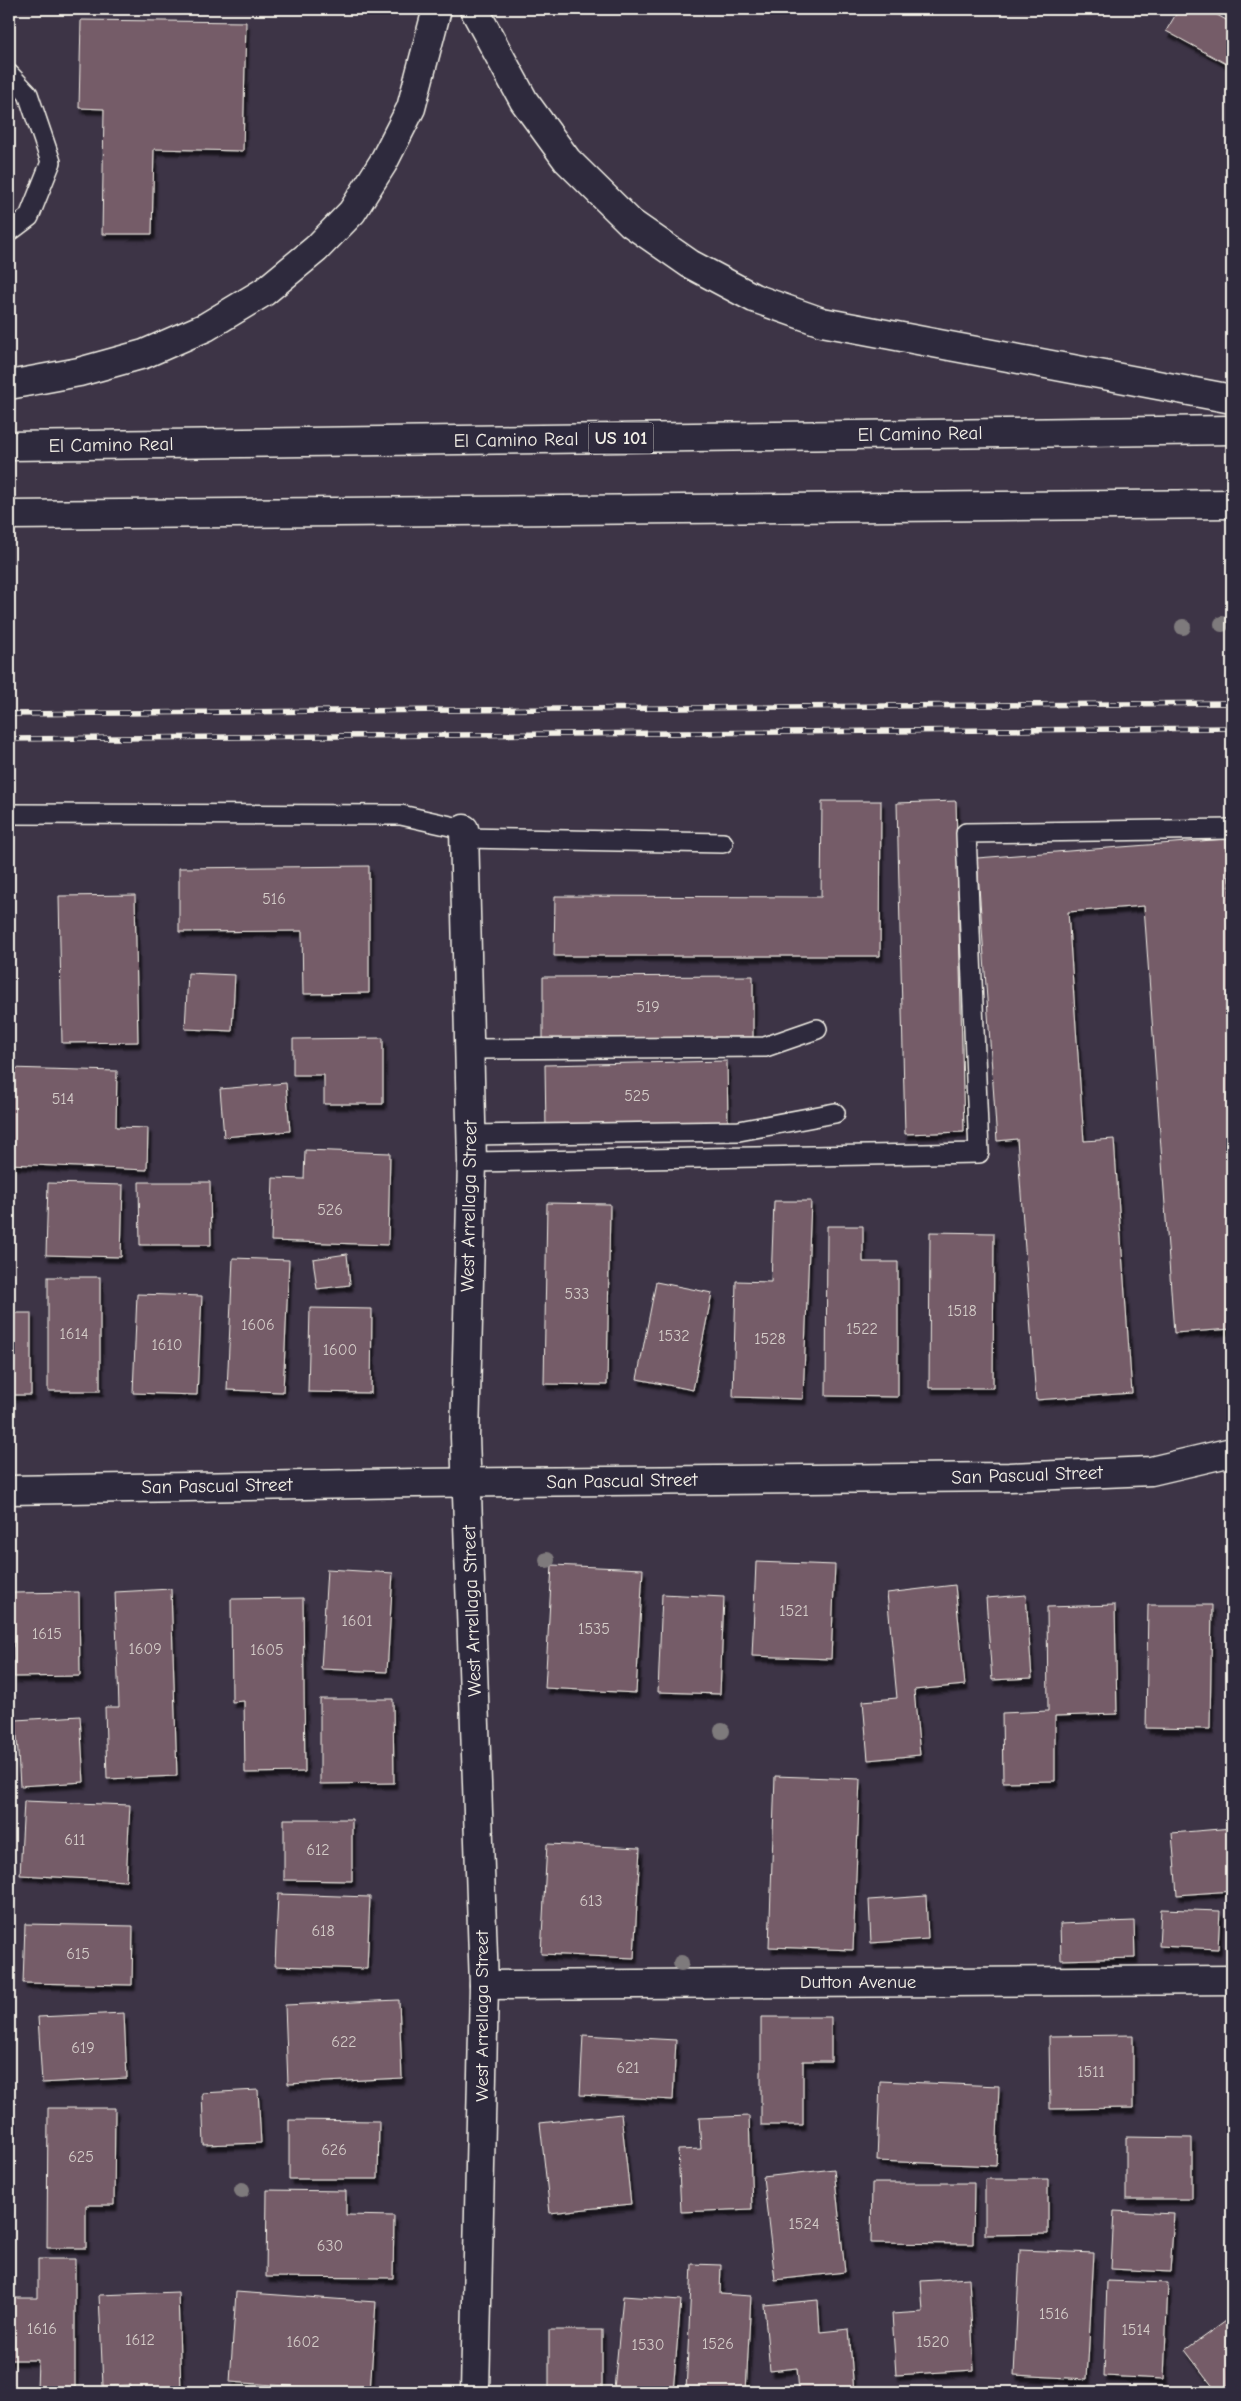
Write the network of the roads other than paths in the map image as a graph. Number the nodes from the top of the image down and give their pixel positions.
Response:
1 (437, 9) edge
2 (474, 9) edge
3 (9, 74) edge
4 (9, 232) edge
5 (9, 385) edge
6 (1232, 399) edge
7 (1232, 430) edge
8 (9, 446) edge
9 (1232, 504) edge
10 (9, 515) edge
11 (9, 814) edge
12 (1232, 829) edge
13 (464, 834) junction
14 (723, 843) dead end
15 (817, 1029) dead end
16 (469, 1049) junction
17 (835, 1113) dead end
18 (471, 1135) junction
19 (472, 1162) junction
20 (1232, 1452) edge
21 (468, 1482) junction
22 (9, 1490) edge
23 (1232, 1980) edge
24 (484, 1985) junction
25 (476, 2392) edge

1 - 5 main road
2 - 6 main road
3 - 4 lane
7 - 8 main road, El Camino Real / US 101
9 - 10 main road
11 - 13 lane
12 - 19 lane
13 - 14 lane
13 - 16 main road, West Arrellaga Street
15 - 16 lane
16 - 18 main road, West Arrellaga Street
17 - 18 lane
18 - 19 main road, West Arrellaga Street
19 - 21 main road, West Arrellaga Street
20 - 21 main road, San Pascual Street
21 - 22 main road, San Pascual Street
21 - 24 main road, West Arrellaga Street
23 - 24 main road, Dutton Avenue
24 - 25 main road, West Arrellaga Street

